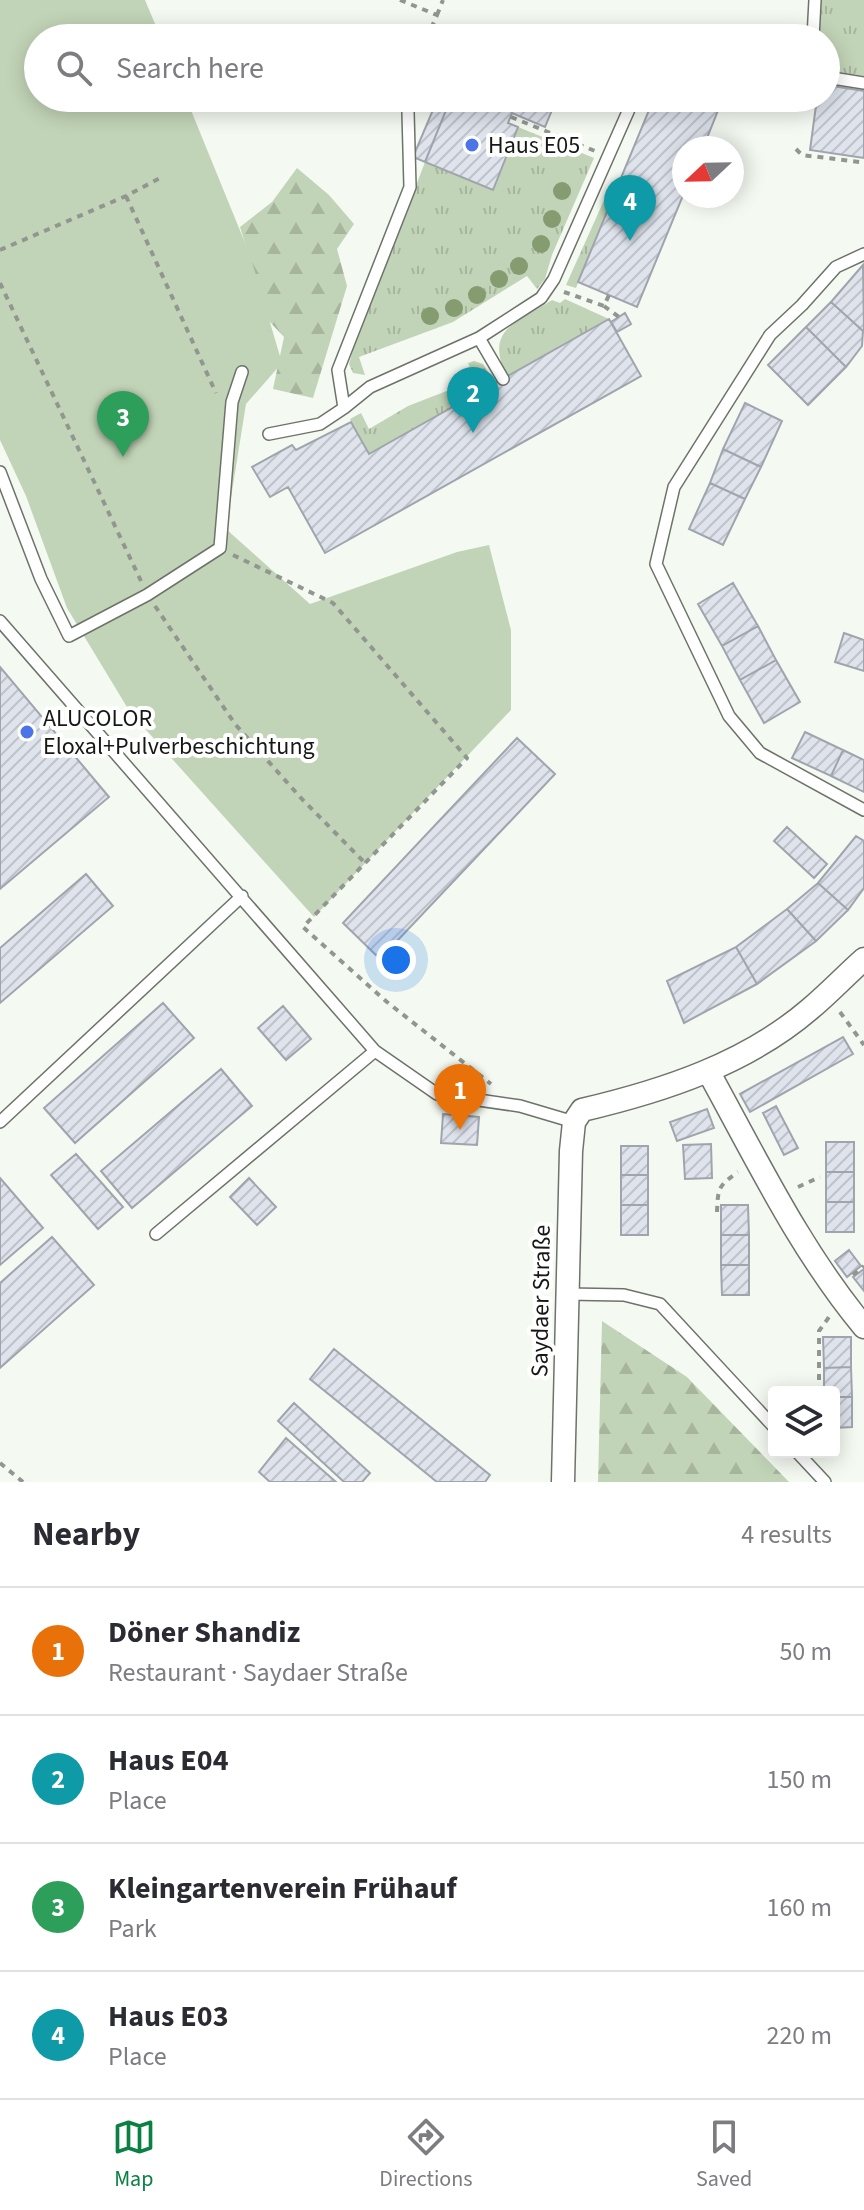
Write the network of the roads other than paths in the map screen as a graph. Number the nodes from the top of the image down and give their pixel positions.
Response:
1 (815, 0) edge
2 (814, 24) edge
3 (840, 79) edge
4 (864, 83) edge
5 (408, 112) dead end
6 (628, 112) edge
7 (864, 254) edge
8 (479, 338) junction
9 (242, 372) dead end
10 (503, 379) dead end
11 (344, 408) junction
12 (269, 434) dead end
13 (0, 472) edge
14 (0, 621) edge
15 (864, 810) edge
16 (242, 896) junction
17 (864, 959) edge
18 (375, 1051) junction
19 (708, 1071) junction
20 (0, 1122) edge
21 (574, 1122) junction
22 (156, 1234) dead end
23 (567, 1294) junction
24 (864, 1327) edge
25 (768, 1421) edge
26 (803, 1458) edge
27 (563, 1482) edge
28 (825, 1482) edge

1 - 2 lane
3 - 4 lane
5 - 11 lane
6 - 8 lane
7 - 15 lane
8 - 10 lane
8 - 11 lane
9 - 13 lane
11 - 12 lane
14 - 16 lane
16 - 18 lane
16 - 20 lane
17 - 19 street
18 - 21 lane
18 - 22 lane
19 - 21 street
19 - 24 street
21 - 23 street, Saydaer Straße
23 - 25 lane
23 - 27 street, Saydaer Straße
26 - 28 lane

